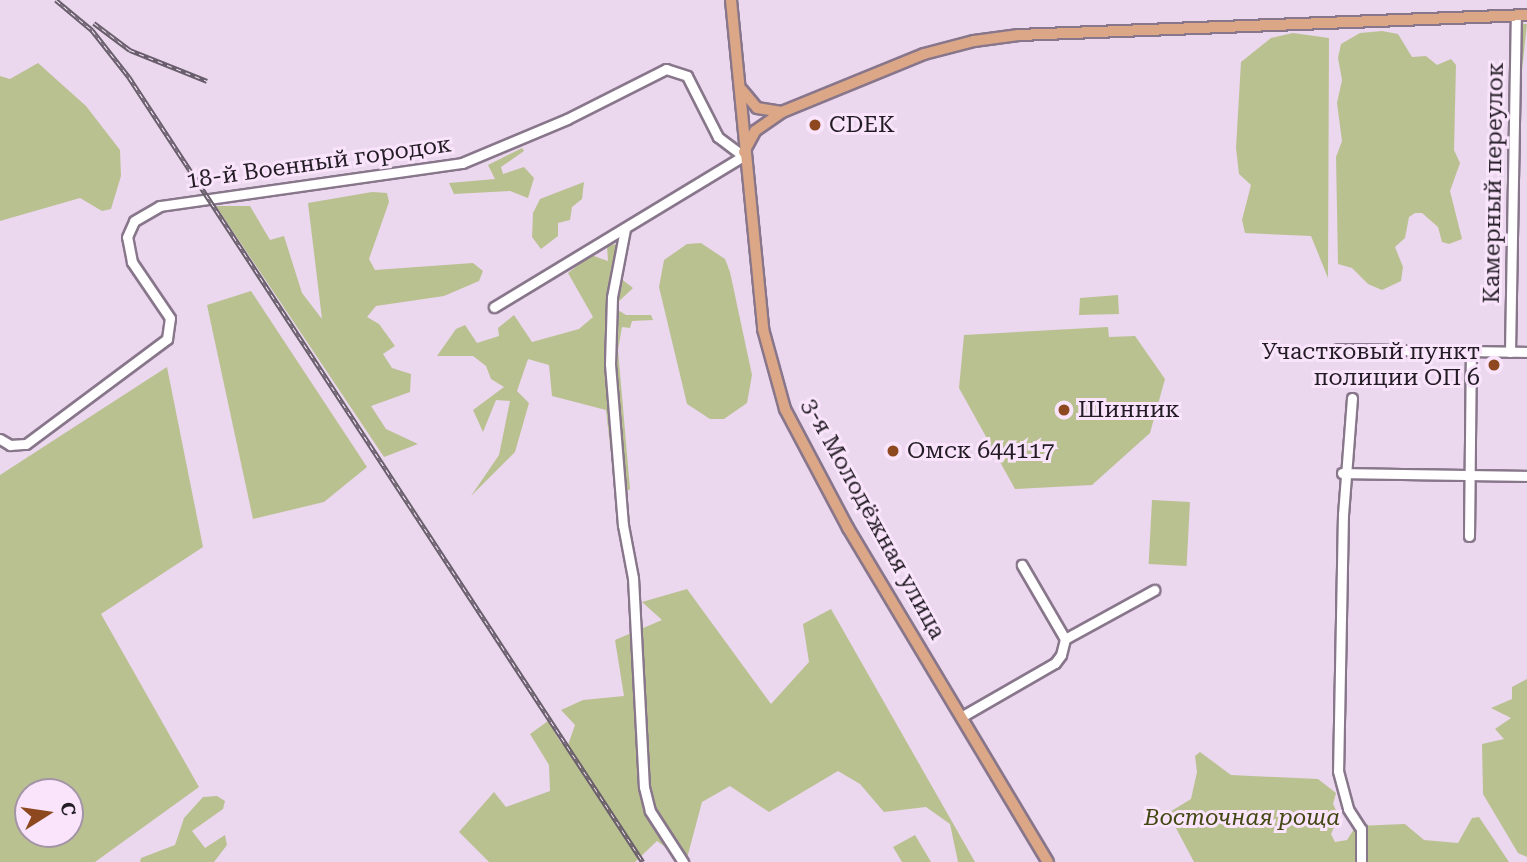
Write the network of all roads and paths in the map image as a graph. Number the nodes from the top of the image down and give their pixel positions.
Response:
1 (731, 0) edge
2 (1521, 15) edge
3 (739, 82) junction
4 (782, 112) junction
5 (743, 156) junction
6 (625, 229) junction
7 (494, 307) dead end
8 (1338, 349) dead end
9 (1472, 351) junction
10 (1510, 352) junction
11 (1527, 352) edge
12 (1352, 398) dead end
13 (0, 439) edge
14 (1343, 473) junction
15 (1470, 475) junction
16 (1527, 476) edge
17 (1469, 536) dead end
18 (1022, 565) dead end
19 (1154, 590) dead end
20 (1065, 639) junction
21 (961, 717) junction
22 (683, 862) edge
23 (1048, 862) edge
24 (1361, 862) edge

1 - 3 main road, 3-я Молодёжная улица
2 - 4 main road
2 - 10 street, Камерный переулок
3 - 4 main road
3 - 5 main road, 3-я Молодёжная улица
4 - 5 main road
5 - 6 street
5 - 13 street, 18-й Военный городок
5 - 21 main road, 3-я Молодёжная улица
6 - 7 street
6 - 22 street
8 - 9 street
9 - 10 street
9 - 15 street
10 - 11 street
12 - 14 street
14 - 15 street
14 - 24 street
15 - 16 street
15 - 17 street
18 - 20 street
19 - 20 street
20 - 21 street
21 - 23 main road, 3-я Молодёжная улица

